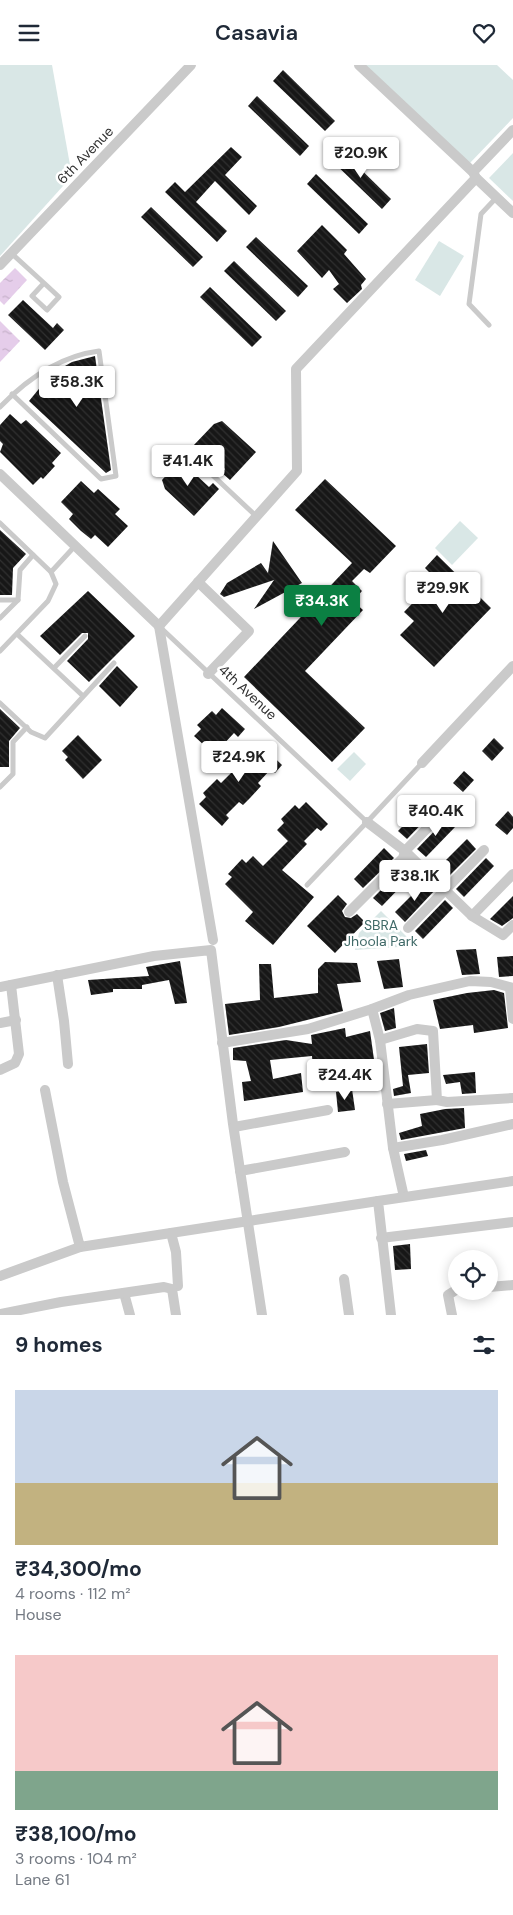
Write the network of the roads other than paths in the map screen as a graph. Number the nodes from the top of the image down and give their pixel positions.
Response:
1 (191, 65) edge
2 (359, 65) edge
3 (513, 130) edge
4 (474, 175) junction
5 (496, 197) junction
6 (513, 213) edge
7 (11, 253) junction
8 (0, 265) edge
9 (44, 283) junction
10 (489, 325) dead end
11 (12, 394) junction
12 (0, 407) edge
13 (206, 469) dead end
14 (0, 474) edge
15 (256, 516) junction
16 (0, 523) edge
17 (75, 546) junction
18 (33, 555) junction
19 (51, 571) junction
20 (198, 582) junction
21 (0, 600) edge
22 (18, 600) junction
23 (0, 618) edge
24 (158, 626) junction
25 (17, 634) junction
26 (85, 636) dead end
27 (0, 651) edge
28 (114, 663) dead end
29 (513, 666) edge
30 (54, 668) junction
31 (208, 674) junction
32 (83, 696) junction
33 (0, 703) edge
34 (27, 727) junction
35 (422, 763) joint
36 (0, 787) edge
37 (444, 811) dead end
38 (367, 822) junction
39 (484, 850) dead end
40 (405, 851) junction
41 (513, 873) edge
42 (307, 885) dead end
43 (446, 890) junction
44 (349, 912) dead end
45 (472, 916) junction
46 (513, 925) edge
47 (408, 928) dead end
48 (212, 940) dead end
49 (57, 975) junction
50 (11, 985) junction
51 (0, 987) edge
52 (512, 988) edge
53 (372, 1009) junction
54 (513, 1019) edge
55 (16, 1020) junction
56 (0, 1023) edge
57 (380, 1040) junction
58 (222, 1043) junction
59 (68, 1064) dead end
60 (0, 1070) edge
61 (45, 1091) dead end
62 (513, 1098) edge
63 (437, 1100) junction
64 (387, 1104) junction
65 (328, 1111) dead end
66 (513, 1124) edge
67 (234, 1127) junction
68 (393, 1148) junction
69 (345, 1152) dead end
70 (240, 1171) junction
71 (513, 1181) edge
72 (404, 1197) junction
73 (378, 1201) junction
74 (248, 1221) junction
75 (513, 1222) edge
76 (171, 1233) junction
77 (381, 1238) junction
78 (80, 1247) junction
79 (0, 1276) edge
80 (344, 1279) dead end
81 (513, 1285) edge
82 (178, 1286) dead end
83 (498, 1286) edge
84 (124, 1293) junction
85 (449, 1300) edge
86 (0, 1314) edge
87 (130, 1315) edge
88 (176, 1315) edge
89 (262, 1315) edge
90 (349, 1315) edge
91 (391, 1315) edge
92 (452, 1315) edge

1 - 7 street, 6th Avenue
2 - 4 street
3 - 4 street
4 - 5 street
4 - 15 street
5 - 6 street
5 - 10 lane
7 - 8 street, 6th Avenue
7 - 9 lane
9 - 9 lane
11 - 11 lane
11 - 12 lane
13 - 15 lane
14 - 17 street, 4th Avenue
15 - 20 street
16 - 18 lane
17 - 19 lane
17 - 24 street, 4th Avenue
18 - 19 lane
18 - 22 lane
19 - 25 lane
20 - 24 street
20 - 31 street
21 - 22 lane
22 - 23 lane
24 - 31 lane, 4th Avenue
24 - 48 street
25 - 27 lane
25 - 30 lane
26 - 30 lane
28 - 32 lane
29 - 35 street
30 - 32 lane
31 - 38 lane, 4th Avenue
32 - 34 lane
33 - 34 lane
34 - 36 lane
35 - 38 lane
37 - 40 street
38 - 40 street
38 - 42 lane
39 - 43 street
40 - 43 street
40 - 44 street
41 - 45 street
43 - 45 street
43 - 47 street
45 - 46 street
49 - 50 street
49 - 58 street
49 - 59 street
50 - 51 street
50 - 55 street
52 - 53 street
52 - 54 street
53 - 57 street
53 - 58 street
55 - 56 street
55 - 60 street
57 - 63 street
57 - 64 street
58 - 67 street
61 - 78 street
62 - 63 street
63 - 64 street
64 - 68 street
65 - 67 street
66 - 68 street
67 - 70 street
68 - 72 street
69 - 70 street
70 - 74 street
71 - 72 street
72 - 73 street
73 - 74 street
73 - 77 street
74 - 76 street
74 - 89 street
75 - 77 street
76 - 78 street
76 - 82 street
77 - 91 street
78 - 79 street
80 - 90 street
81 - 83 street
84 - 86 street
84 - 87 street
84 - 88 street
85 - 92 street

